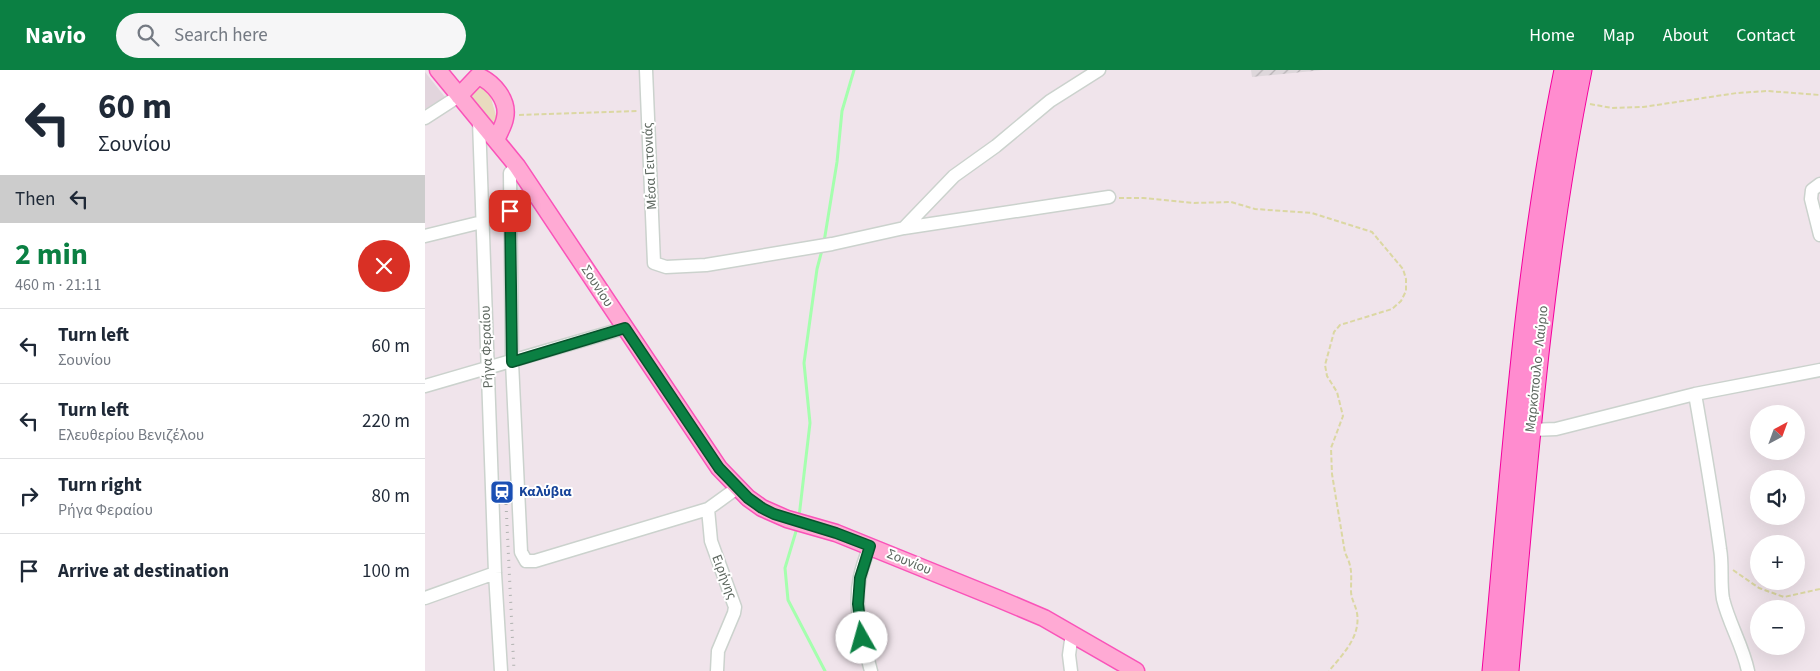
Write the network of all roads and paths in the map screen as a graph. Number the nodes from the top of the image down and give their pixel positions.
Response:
1 (438, 70) edge
2 (646, 70) edge
3 (1099, 70) edge
4 (1564, 70) edge
5 (1582, 70) edge
6 (484, 74) edge
7 (1820, 95) edge
8 (459, 96) junction
9 (1574, 109) junction
10 (647, 110) junction
11 (506, 116) junction
12 (425, 118) edge
13 (479, 121) junction
14 (496, 140) junction
15 (517, 166) junction
16 (1820, 184) edge
17 (1109, 198) joint
18 (482, 222) junction
19 (904, 228) junction
20 (1820, 235) edge
21 (425, 236) edge
22 (625, 328) junction
23 (512, 362) junction
24 (487, 369) junction
25 (1820, 370) edge
26 (425, 386) edge
27 (1695, 394) junction
28 (1531, 430) junction
29 (737, 488) junction
30 (708, 509) junction
31 (870, 546) junction
32 (1722, 564) junction
33 (495, 573) junction
34 (1820, 589) edge
35 (425, 598) edge
36 (1072, 633) junction
37 (501, 671) edge
38 (717, 671) edge
39 (871, 671) edge
40 (1071, 671) edge
41 (1136, 671) edge
42 (1329, 671) edge
43 (1492, 671) edge
44 (1509, 671) edge
45 (1748, 671) edge

1 - 8 main road
2 - 10 street, Μέσα Γειτονιάς
3 - 19 street
4 - 43 highway, Μαρκόπουλο - Λαύριο
5 - 9 highway, Μαρκόπουλο - Λαύριο
6 - 8 main road
6 - 11 main road
7 - 9 path
8 - 12 street
8 - 13 main road
9 - 28 highway, Μαρκόπουλο - Λαύριο
10 - 11 path
10 - 19 street, Μέσα Γειτονιάς
11 - 14 main road
13 - 14 main road
13 - 18 street, Ρήγα Φεραίου
14 - 15 main road, Σουνίου
15 - 22 main road, Σουνίου
15 - 23 street, Ρήγα Φεραίου
16 - 20 street
17 - 19 street
17 - 42 path
18 - 21 street
18 - 24 street, Ρήγα Φεραίου
22 - 23 street
22 - 29 main road, Σουνίου
23 - 24 street
23 - 30 street, Ρήγα Φεραίου
24 - 26 street
24 - 33 street, Ρήγα Φεραίου
25 - 27 street
27 - 28 street
27 - 32 street
28 - 44 highway, Μαρκόπουλο - Λαύριο
29 - 30 street
29 - 31 main road, Σουνίου
30 - 38 street, Ειρήνης
31 - 36 main road, Σουνίου
31 - 39 street
32 - 34 path
32 - 45 street
33 - 35 street
33 - 37 street, Ρήγα Φεραίου
36 - 40 street
36 - 41 main road, Σουνίου

